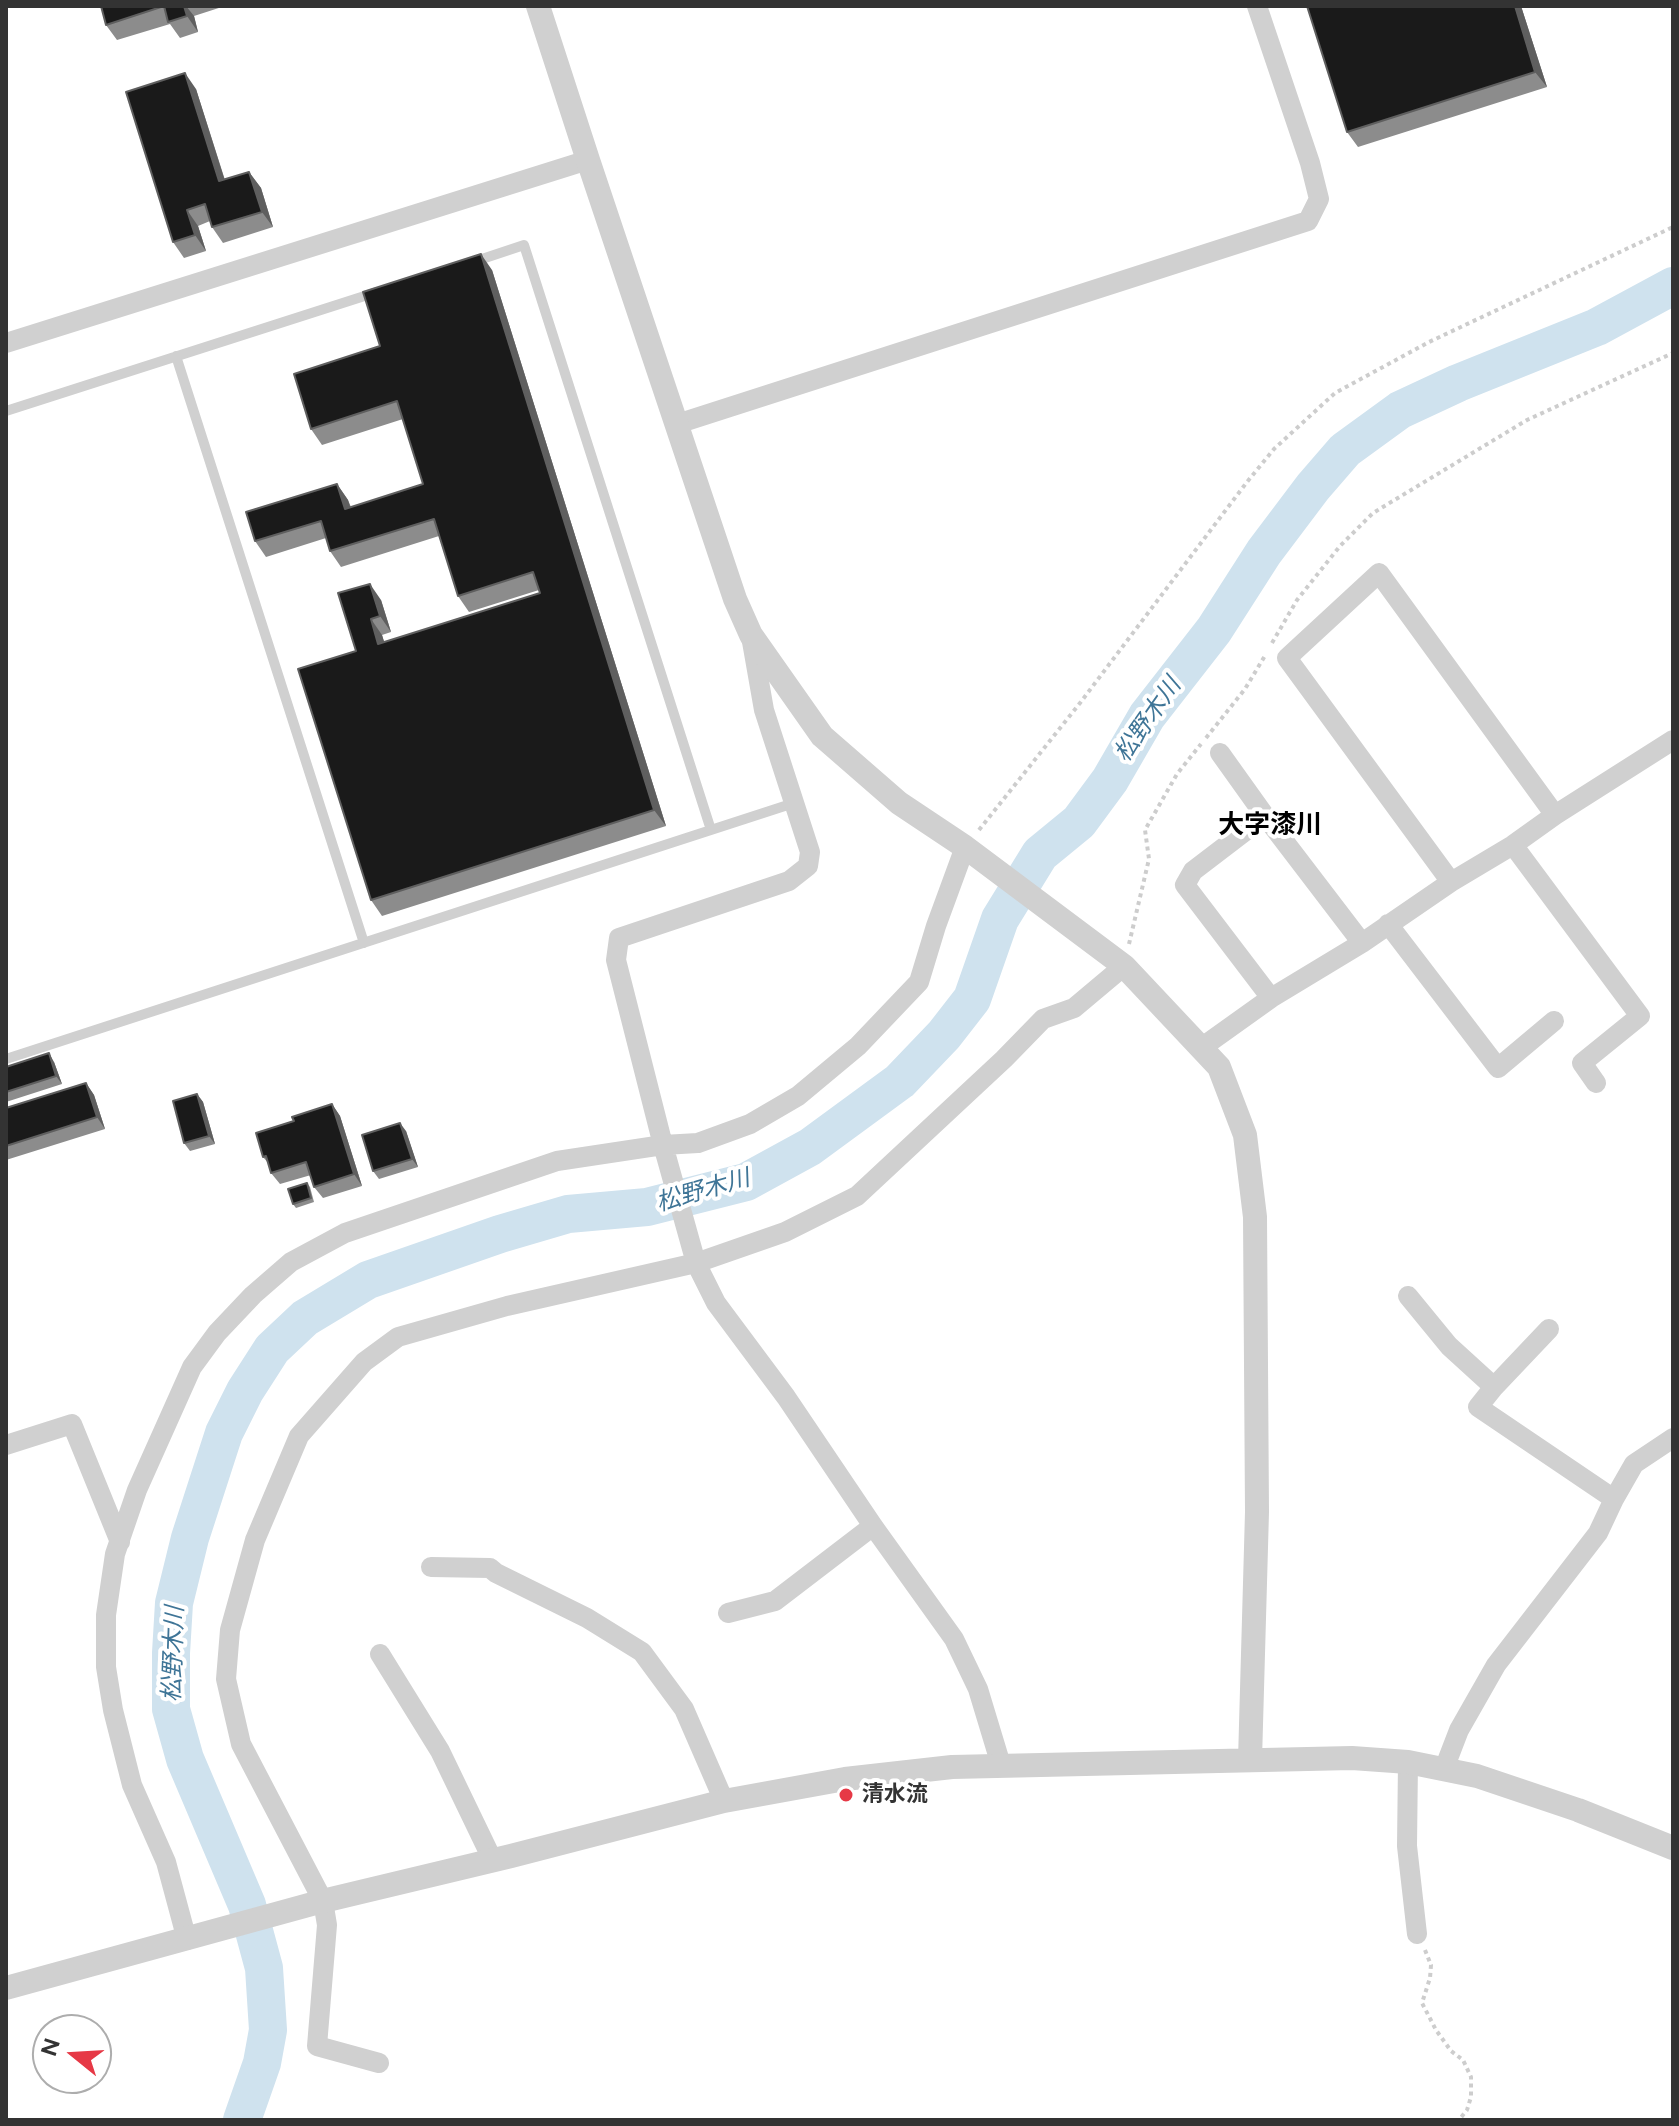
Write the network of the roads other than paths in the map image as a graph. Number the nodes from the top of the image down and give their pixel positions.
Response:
1 (538, 6) edge
2 (1257, 6) edge
3 (588, 160) junction
4 (464, 265) edge
5 (388, 289) edge
6 (6, 343) edge
7 (176, 356) junction
8 (6, 411) edge
9 (677, 424) junction
10 (751, 635) junction
11 (1673, 740) edge
12 (1220, 753) dead end
13 (794, 803) junction
14 (1555, 815) junction
15 (1265, 816) junction
16 (711, 830) junction
17 (1513, 845) junction
18 (968, 851) junction
19 (1451, 882) junction
20 (1388, 924) junction
21 (364, 943) junction
22 (1362, 943) junction
23 (1117, 960) junction
24 (1271, 998) junction
25 (1554, 1021) dead end
26 (1201, 1048) junction
27 (6, 1059) edge
28 (1596, 1083) dead end
29 (663, 1145) junction
30 (696, 1263) junction
31 (1408, 1296) dead end
32 (1549, 1329) dead end
33 (1494, 1387) junction
34 (1673, 1438) edge
35 (6, 1445) edge
36 (1614, 1499) junction
37 (873, 1526) junction
38 (120, 1542) junction
39 (431, 1567) dead end
40 (728, 1613) dead end
41 (380, 1654) dead end
42 (1250, 1760) junction
43 (1408, 1762) junction
44 (1001, 1765) junction
45 (1444, 1769) junction
46 (724, 1801) junction
47 (1673, 1848) edge
48 (493, 1861) junction
49 (317, 1904) junction
50 (1417, 1934) road end
51 (193, 1938) junction
52 (6, 1988) edge
53 (379, 2063) dead end

1 - 3 street
2 - 9 street
3 - 6 street
3 - 9 street
4 - 16 lane
5 - 7 lane
7 - 8 lane
7 - 21 lane
9 - 10 street
10 - 13 street
10 - 18 street
11 - 14 street
12 - 15 street
13 - 16 lane
13 - 29 street
14 - 17 street
14 - 19 street
15 - 22 street
15 - 24 street
16 - 21 lane
17 - 19 street
17 - 28 street
18 - 23 street
18 - 29 street
19 - 20 street
20 - 22 street
20 - 25 street
21 - 27 lane
22 - 24 street
23 - 26 street
23 - 30 street
24 - 26 street
26 - 42 street
29 - 30 street
29 - 38 street
30 - 37 street
30 - 49 street
31 - 33 street
32 - 33 street
33 - 36 street
34 - 36 street
35 - 38 street
36 - 45 street
37 - 40 street
37 - 44 street
38 - 51 street
39 - 46 street
41 - 48 street
42 - 43 street
42 - 44 street
43 - 45 street
43 - 50 street
44 - 46 street
45 - 47 street
46 - 48 street
48 - 49 street
49 - 51 street
49 - 53 street
51 - 52 street

